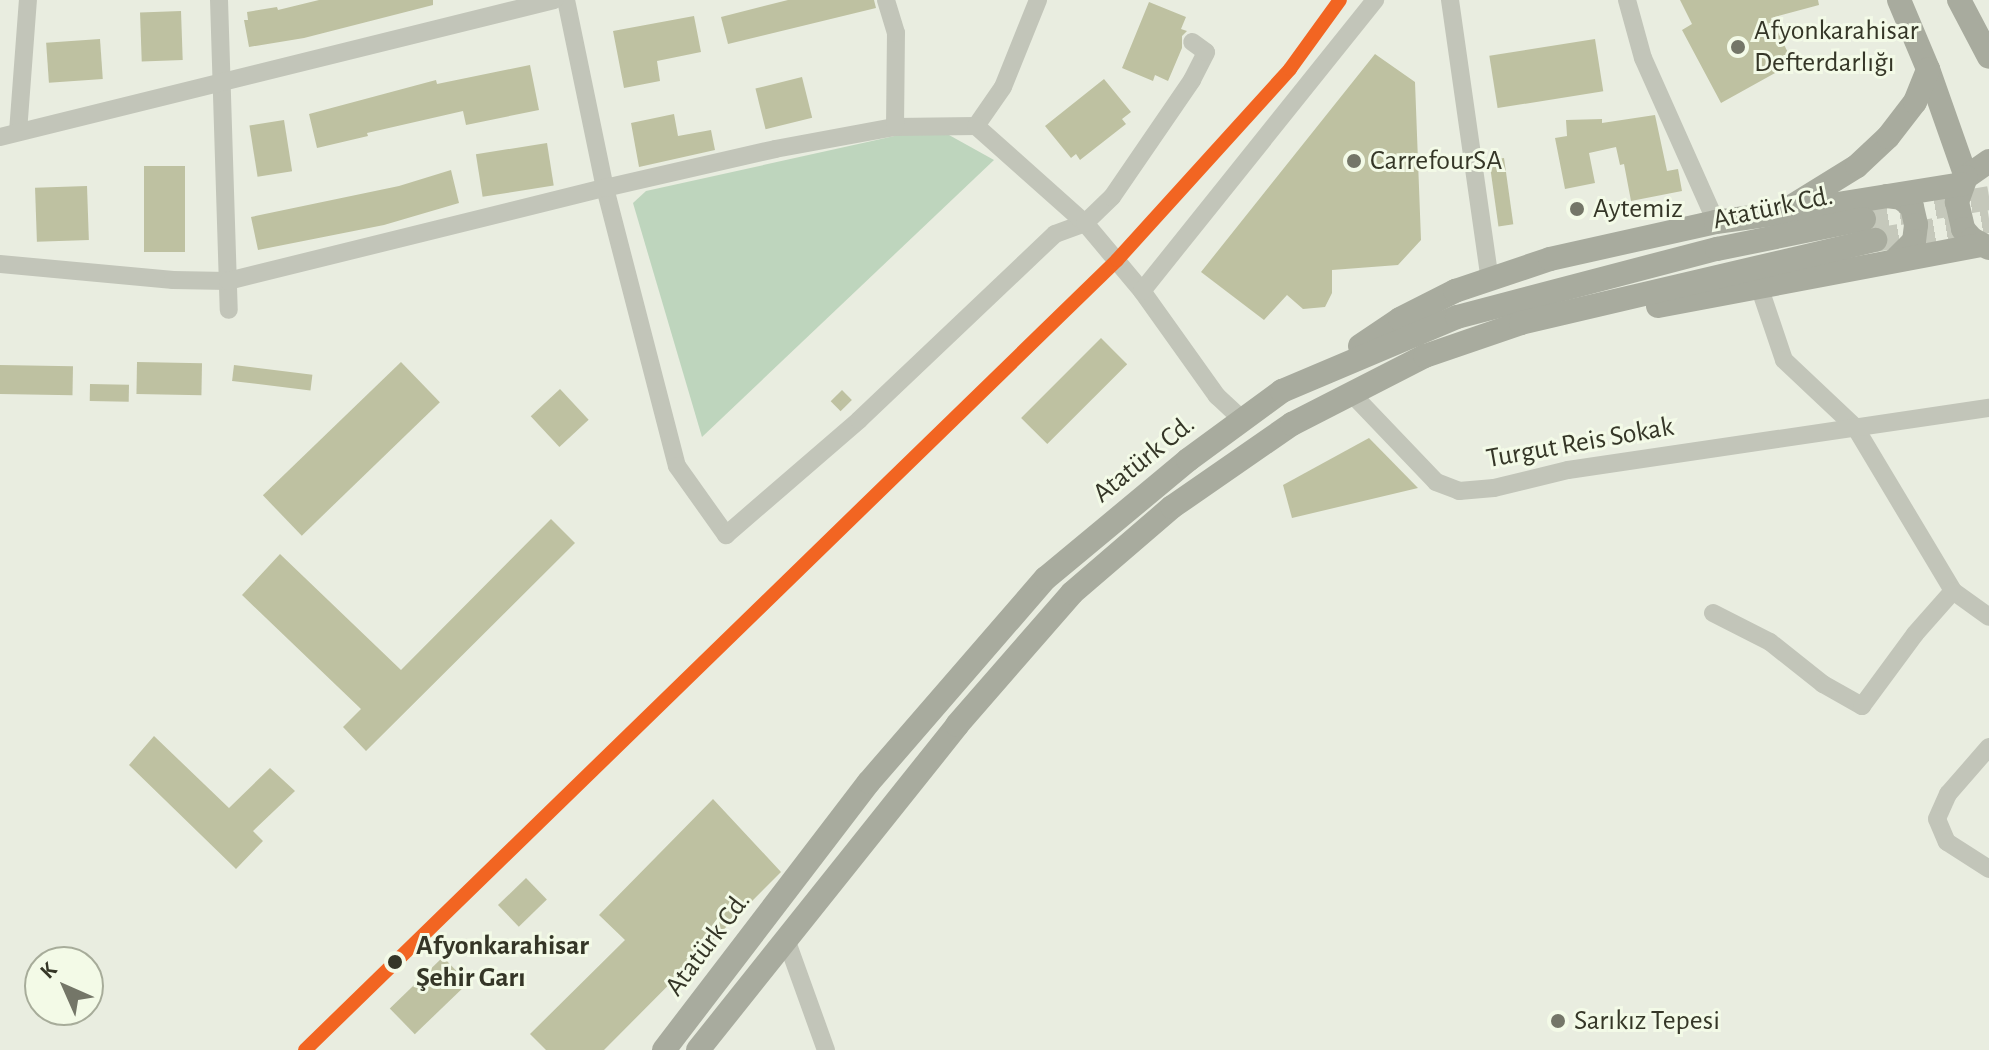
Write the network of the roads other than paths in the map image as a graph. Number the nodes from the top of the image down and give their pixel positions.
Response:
1 (28, 0) edge
2 (219, 0) edge
3 (554, 0) edge
4 (566, 0) edge
5 (886, 0) edge
6 (1038, 0) edge
7 (1375, 0) edge
8 (1450, 0) edge
9 (1627, 0) edge
10 (1899, 0) edge
11 (1959, 0) edge
12 (1192, 42) dead end
13 (1989, 57) edge
14 (1928, 69) junction
15 (222, 82) junction
16 (976, 126) junction
17 (895, 127) junction
18 (9, 134) edge
19 (1989, 161) edge
20 (1964, 181) junction
21 (605, 188) junction
22 (1887, 196) junction
23 (1781, 213) junction
24 (1716, 222) junction
25 (1085, 223) junction
26 (1985, 246) edge
27 (1895, 260) junction
28 (0, 264) edge
29 (1490, 280) junction
30 (228, 281) junction
31 (1760, 289) junction
32 (1142, 291) junction
33 (229, 310) dead end
34 (1314, 377) junction
35 (1353, 395) junction
36 (1989, 408) edge
37 (1243, 420) junction
38 (1855, 427) junction
39 (1953, 591) junction
40 (1713, 613) dead end
41 (1989, 617) edge
42 (1989, 747) edge
43 (1989, 869) edge
44 (786, 939) junction
45 (664, 1050) edge
46 (698, 1050) edge
47 (826, 1050) edge

1 - 18 street
2 - 15 street
3 - 15 street
4 - 21 street
5 - 17 street
6 - 16 street
7 - 32 street
8 - 29 street
9 - 24 street
10 - 14 main road
11 - 13 main road
12 - 25 street
14 - 20 main road
14 - 23 main road
15 - 18 street
15 - 30 street
16 - 17 street
16 - 25 street
17 - 21 street
19 - 20 main road
20 - 22 main road
20 - 26 main road
21 - 25 street
21 - 30 street
22 - 23 main road
22 - 27 main road
23 - 24 main road
24 - 29 main road
25 - 32 street
26 - 27 main road
27 - 31 main road
28 - 30 street
29 - 34 main road
30 - 33 street
31 - 35 main road
31 - 38 street
32 - 37 street
34 - 35 main road, Atatürk Cd.
34 - 37 main road, Atatürk Cd.
35 - 38 street, Turgut Reis Sokak
35 - 44 main road, Atatürk Cd.
36 - 38 street, Turgut Reis Sokak
37 - 45 main road, Atatürk Cd.
38 - 39 street
39 - 40 street
39 - 41 street
42 - 43 street
44 - 46 main road, Atatürk Cd.
44 - 47 street

